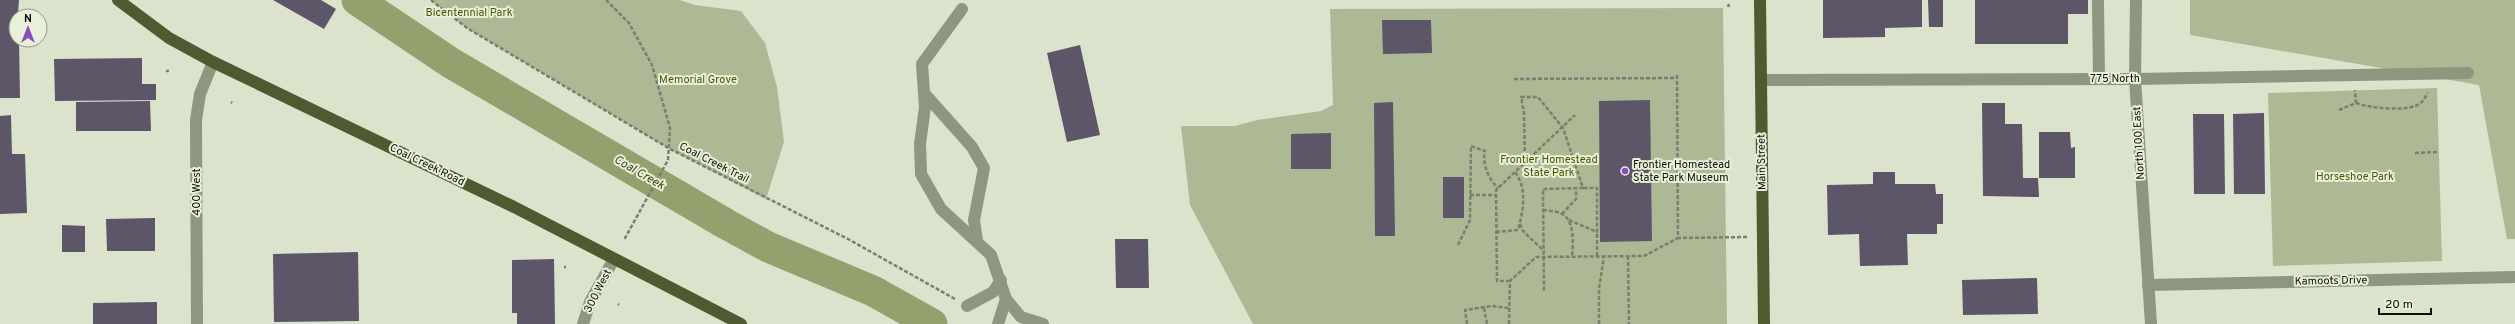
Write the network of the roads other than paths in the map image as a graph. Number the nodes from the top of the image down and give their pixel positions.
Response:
1 (118, 0) edge
2 (1760, 0) edge
3 (2098, 0) edge
4 (2136, 0) edge
5 (962, 9) dead end
6 (213, 62) junction
7 (2468, 73) dead end
8 (2100, 79) junction
9 (2136, 79) junction
10 (1761, 80) junction
11 (924, 93) junction
12 (977, 241) junction
13 (614, 259) junction
14 (2515, 277) edge
15 (1001, 280) junction
16 (2148, 285) junction
17 (1006, 299) junction
18 (967, 306) road end
19 (197, 324) edge
20 (583, 324) edge
21 (742, 324) edge
22 (998, 324) edge
23 (1043, 324) edge
24 (1764, 324) edge
25 (2151, 324) edge

1 - 6 main road, Coal Creek Road
2 - 10 main road, Main Street
3 - 8 street
4 - 9 street, North 100 East
5 - 11 street
6 - 13 main road, Coal Creek Road
6 - 19 street, 400 West
7 - 9 street, 775 North
8 - 9 street, 775 North
8 - 10 street, 775 North
9 - 16 street, North 100 East
10 - 24 main road, Main Street
11 - 12 street
11 - 12 street
12 - 15 street
13 - 20 street, 300 West
13 - 21 main road, Coal Creek Road
14 - 16 street, Kamoots Drive
15 - 17 street
15 - 18 street
16 - 25 street, North 100 East
17 - 22 street
17 - 23 street

